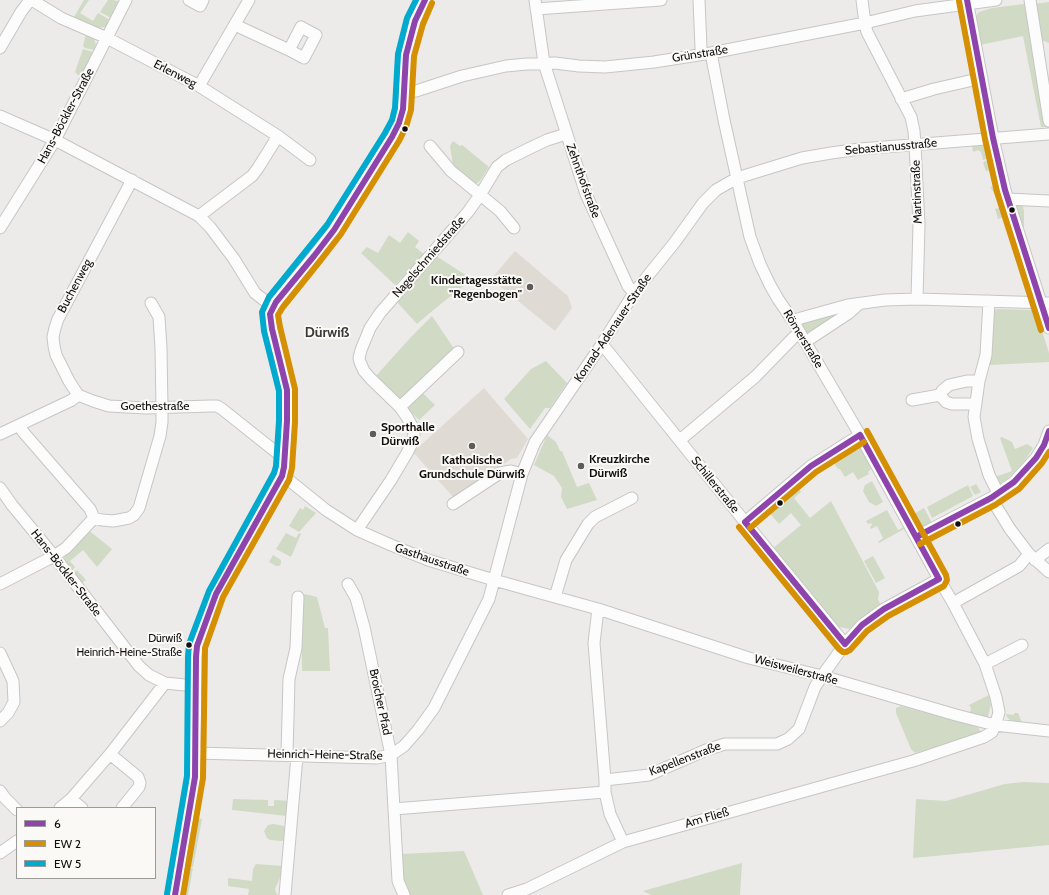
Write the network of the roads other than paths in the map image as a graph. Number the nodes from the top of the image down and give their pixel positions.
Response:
1 (31, 0) edge
2 (126, 0) edge
3 (189, 0) edge
4 (203, 0) edge
5 (249, 0) edge
6 (661, 0) edge
7 (699, 0) edge
8 (862, 0) edge
9 (996, 0) edge
10 (1030, 0) edge
11 (421, 1) edge
12 (967, 2) edge
13 (535, 4) edge
14 (865, 23) junction
15 (235, 25) junction
16 (106, 38) junction
17 (0, 48) edge
18 (289, 50) dead end
19 (706, 54) junction
20 (544, 63) junction
21 (982, 78) junction
22 (199, 86) junction
23 (404, 92) junction
24 (901, 99) junction
25 (0, 116) edge
26 (1049, 121) edge
27 (566, 134) junction
28 (1049, 134) edge
29 (278, 136) junction
30 (993, 138) junction
31 (55, 140) junction
32 (915, 145) junction
33 (430, 146) dead end
34 (310, 160) dead end
35 (737, 178) junction
36 (132, 180) junction
37 (480, 195) junction
38 (1008, 200) junction
39 (1049, 201) edge
40 (0, 207) edge
41 (10, 213) junction
42 (200, 216) junction
43 (0, 228) edge
44 (514, 228) dead end
45 (634, 293) junction
46 (917, 299) junction
47 (989, 301) junction
48 (151, 303) dead end
49 (1045, 303) edge
50 (859, 304) junction
51 (273, 307) junction
52 (793, 321) junction
53 (1049, 328) edge
54 (803, 338) junction
55 (602, 344) junction
56 (458, 352) dead end
57 (979, 381) junction
58 (78, 395) junction
59 (940, 395) junction
60 (912, 400) dead end
61 (976, 404) junction
62 (400, 407) junction
63 (162, 408) junction
64 (19, 426) junction
65 (1049, 431) edge
66 (0, 434) edge
67 (860, 434) junction
68 (680, 440) junction
69 (1046, 447) edge
70 (285, 456) junction
71 (522, 474) junction
72 (282, 476) junction
73 (0, 488) edge
74 (995, 496) junction
75 (632, 498) dead end
76 (453, 504) dead end
77 (94, 518) junction
78 (745, 522) junction
79 (357, 530) junction
80 (916, 537) junction
81 (1049, 549) edge
82 (54, 556) junction
83 (1032, 557) junction
84 (1049, 572) edge
85 (939, 579) junction
86 (494, 580) junction
87 (0, 584) edge
88 (348, 584) dead end
89 (298, 597) dead end
90 (555, 597) junction
91 (953, 603) junction
92 (598, 609) junction
93 (845, 644) junction
94 (1022, 645) dead end
95 (0, 653) edge
96 (985, 664) junction
97 (822, 676) junction
98 (165, 683) junction
99 (196, 686) junction
100 (0, 721) edge
101 (995, 725) junction
102 (1049, 731) edge
103 (196, 753) junction
104 (110, 754) junction
105 (292, 755) junction
106 (391, 755) junction
107 (605, 780) junction
108 (0, 791) edge
109 (605, 792) junction
110 (71, 799) junction
111 (61, 807) edge
112 (81, 807) edge
113 (123, 807) edge
114 (16, 809) edge
115 (394, 809) junction
116 (16, 842) edge
117 (623, 842) junction
118 (0, 853) edge
119 (175, 895) edge
120 (286, 895) edge
121 (404, 895) edge
122 (508, 895) edge

1 - 16 street, Erlenweg
1 - 17 street
2 - 16 street, Hans-Böckler-Straße
3 - 4 street
5 - 15 street
6 - 13 street
7 - 19 street, Römerstraße
8 - 14 street, Martinstraße
9 - 12 street, Grünstraße
10 - 26 street
11 - 23 street
12 - 14 street, Grünstraße
12 - 21 street
13 - 20 street, Zehnthofstraße
14 - 19 street, Grünstraße
14 - 24 street, Martinstraße
15 - 18 street
15 - 22 street
16 - 22 street, Erlenweg
16 - 31 street, Hans-Böckler-Straße
19 - 20 street, Grünstraße
19 - 35 street, Römerstraße
20 - 23 street, Grünstraße
20 - 27 street, Zehnthofstraße
21 - 24 street
21 - 30 street
22 - 29 street, Erlenweg
23 - 51 street
24 - 32 street, Martinstraße
25 - 31 street
27 - 37 street, Nagelschmiedstraße
27 - 45 street, Zehnthofstraße
28 - 30 street, Sebastianusstraße
29 - 34 street, Erlenweg
29 - 42 street
30 - 32 street, Sebastianusstraße
30 - 38 street
31 - 36 street
31 - 41 street, Hans-Böckler-Straße
32 - 35 street, Sebastianusstraße
32 - 46 street, Martinstraße
33 - 37 street
35 - 45 street, Konrad-Adenauer-Straße
35 - 52 street, Römerstraße
36 - 42 street
36 - 58 street, Buchenweg
37 - 44 street
37 - 62 street, Nagelschmiedstraße
38 - 39 street
38 - 49 street
40 - 41 street
41 - 43 street, Hans-Böckler-Straße
42 - 51 street
45 - 55 street, Konrad-Adenauer-Straße
46 - 47 street
46 - 50 street
47 - 49 street
47 - 57 street
48 - 63 street
49 - 53 street
50 - 52 street
50 - 54 street
51 - 70 street
52 - 54 street, Römerstraße
54 - 67 street, Römerstraße
54 - 68 street
55 - 68 street, Schillerstraße
55 - 71 street, Konrad-Adenauer-Straße
56 - 62 street
57 - 59 street
57 - 61 street
58 - 63 street, Goethestraße
58 - 64 street
59 - 60 street
59 - 61 street
61 - 74 street
62 - 79 street, Nagelschmiedstraße
63 - 70 street, Goethestraße
63 - 77 street
64 - 66 street
64 - 77 street
65 - 69 street
67 - 78 street
67 - 80 street, Römerstraße
68 - 78 street, Schillerstraße
69 - 74 street
70 - 72 street
71 - 76 street
71 - 86 street, Konrad-Adenauer-Straße
72 - 79 street, Gasthausstraße
72 - 99 street
73 - 82 street, Hans-Böckler-Straße
74 - 80 street
74 - 83 street
75 - 90 street
77 - 82 street
78 - 93 street, Schillerstraße
79 - 86 street, Gasthausstraße
80 - 85 street, Römerstraße
81 - 83 street
82 - 87 street
82 - 98 street, Hans-Böckler-Straße
83 - 84 street
83 - 91 street
85 - 91 street, Römerstraße
85 - 93 street, Kapellenstraße
86 - 90 street, Gasthausstraße
86 - 106 street, Heinrich-Heine-Straße
88 - 106 street, Broicher Pfad
89 - 105 street
90 - 92 street, Gasthausstraße
91 - 96 street, Römerstraße
92 - 97 street, Weisweilerstraße
92 - 107 street
93 - 97 street, Kapellenstraße
94 - 96 street
95 - 100 street
96 - 101 street, Römerstraße
97 - 101 street, Weisweilerstraße
97 - 107 street, Kapellenstraße
98 - 99 street, Hans-Böckler-Straße
98 - 104 street
99 - 103 street
101 - 102 street, Weisweilerstraße
101 - 117 street, Am Fließ
103 - 105 street, Heinrich-Heine-Straße
103 - 119 street
104 - 110 street
104 - 113 street
105 - 106 street, Heinrich-Heine-Straße
105 - 120 street
106 - 115 street, Broicher Pfad
107 - 109 street
108 - 114 street
109 - 115 street
109 - 117 street
110 - 111 street
110 - 112 street
115 - 121 street, Broicher Pfad
116 - 118 street
117 - 122 street, Am Fließ

